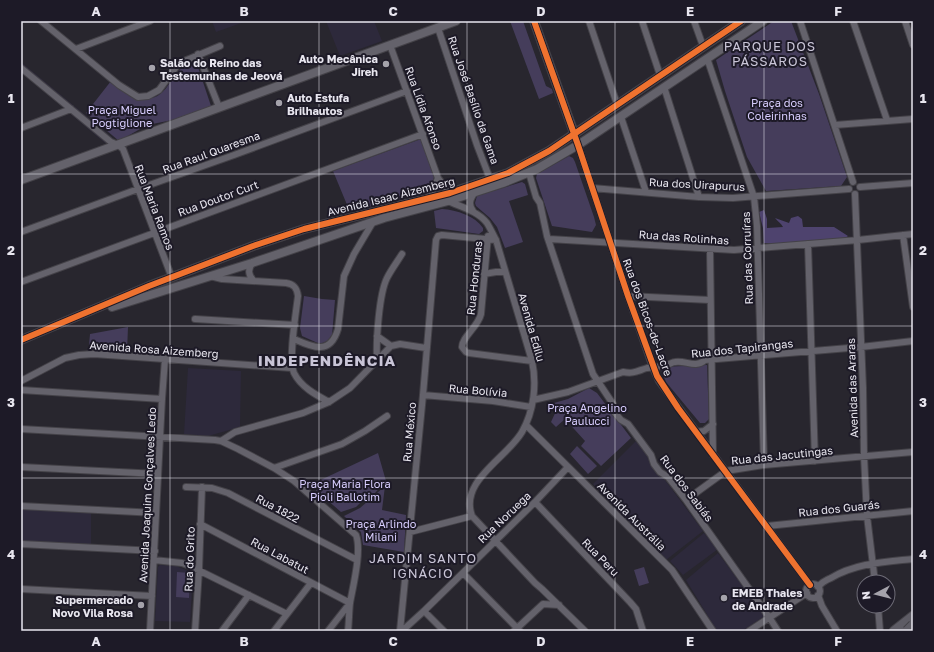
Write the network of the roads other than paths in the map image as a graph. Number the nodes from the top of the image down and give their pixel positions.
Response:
1 (41, 21) edge
2 (150, 21) edge
3 (456, 21) edge
4 (534, 21) edge
5 (589, 21) edge
6 (642, 21) edge
7 (694, 21) edge
8 (741, 21) edge
9 (763, 21) edge
10 (800, 21) edge
11 (853, 21) edge
12 (904, 21) edge
13 (913, 22) edge
14 (438, 28) junction
15 (390, 45) junction
16 (913, 45) edge
17 (220, 46) dead end
18 (703, 46) junction
19 (76, 50) junction
20 (198, 54) junction
21 (707, 58) junction
22 (21, 68) edge
23 (660, 74) junction
24 (664, 87) junction
25 (407, 90) junction
26 (617, 104) junction
27 (219, 108) junction
28 (71, 109) junction
29 (621, 116) junction
30 (913, 119) edge
31 (887, 120) junction
32 (835, 125) junction
33 (21, 128) edge
34 (423, 134) junction
35 (574, 134) junction
36 (118, 145) junction
37 (578, 145) junction
38 (549, 151) junction
39 (552, 161) junction
40 (529, 173) junction
41 (438, 178) junction
42 (490, 179) junction
43 (21, 180) edge
44 (853, 182) junction
45 (913, 183) edge
46 (860, 187) junction
47 (592, 188) junction
48 (138, 189) junction
49 (849, 189) junction
50 (452, 192) junction
51 (475, 192) junction
52 (646, 192) junction
53 (855, 194) junction
54 (699, 197) junction
55 (754, 197) junction
56 (427, 198) junction
57 (448, 201) junction
58 (474, 211) junction
59 (372, 222) junction
60 (304, 229) junction
61 (489, 229) junction
62 (21, 232) edge
63 (155, 233) junction
64 (289, 234) junction
65 (913, 234) edge
66 (903, 235) junction
67 (549, 239) junction
68 (488, 240) junction
69 (496, 240) junction
70 (858, 240) junction
71 (610, 242) junction
72 (309, 244) junction
73 (808, 244) junction
74 (293, 249) junction
75 (710, 249) junction
76 (758, 249) junction
77 (402, 254) dead end
78 (252, 263) junction
79 (505, 272) junction
80 (484, 274) junction
81 (210, 276) junction
82 (172, 278) junction
83 (253, 280) junction
84 (21, 282) edge
85 (628, 296) junction
86 (710, 300) junction
87 (913, 307) edge
88 (77, 317) junction
89 (195, 319) dead end
90 (295, 325) junction
91 (377, 336) junction
92 (294, 339) junction
93 (21, 340) edge
94 (913, 341) edge
95 (391, 346) junction
96 (861, 347) junction
97 (426, 348) junction
98 (812, 351) junction
99 (760, 356) junction
100 (165, 359) junction
101 (377, 359) junction
102 (712, 360) junction
103 (532, 361) junction
104 (292, 368) junction
105 (653, 368) junction
106 (21, 381) edge
107 (598, 381) junction
108 (21, 390) edge
109 (423, 396) junction
110 (162, 399) junction
111 (329, 402) junction
112 (532, 404) junction
113 (387, 416) dead end
114 (713, 424) junction
115 (526, 425) junction
116 (21, 429) edge
117 (696, 432) junction
118 (160, 436) junction
119 (221, 441) junction
120 (913, 452) edge
121 (713, 455) junction
122 (864, 456) junction
123 (815, 461) junction
124 (764, 465) junction
125 (21, 467) edge
126 (568, 467) junction
127 (274, 468) junction
128 (726, 471) junction
129 (158, 474) junction
130 (186, 487) dead end
131 (202, 487) junction
132 (686, 500) junction
133 (535, 502) junction
134 (21, 506) edge
135 (913, 511) edge
136 (156, 513) junction
137 (472, 516) junction
138 (867, 516) junction
139 (200, 524) junction
140 (767, 526) junction
141 (410, 532) junction
142 (494, 541) junction
143 (21, 544) edge
144 (155, 551) junction
145 (913, 559) edge
146 (154, 560) junction
147 (357, 560) junction
148 (873, 564) junction
149 (199, 570) junction
150 (463, 573) junction
151 (874, 574) edge
152 (311, 582) junction
153 (810, 585) junction
154 (818, 587) junction
155 (542, 589) junction
156 (21, 590) edge
157 (806, 593) junction
158 (249, 595) junction
159 (818, 595) junction
160 (152, 596) junction
161 (350, 603) junction
162 (543, 604) junction
163 (559, 605) junction
164 (424, 611) junction
165 (287, 614) junction
166 (879, 614) edge
167 (769, 617) junction
168 (912, 620) edge
169 (517, 630) edge
170 (150, 631) edge
171 (195, 631) edge
172 (222, 631) edge
173 (274, 631) edge
174 (328, 631) edge
175 (348, 631) edge
176 (401, 631) edge
177 (444, 631) edge
178 (585, 631) edge
179 (643, 631) edge
180 (713, 631) edge
181 (749, 631) edge
182 (778, 631) edge
183 (837, 631) edge
184 (880, 631) edge
185 (894, 631) edge
186 (907, 631) edge

1 - 19 street
2 - 19 street
3 - 14 street
4 - 35 street, Rua dos Bicos-de-Lacre
5 - 26 street
6 - 23 street
7 - 18 street
8 - 18 street, Avenida Isaac Aizemberg
9 - 21 street, Avenida Isaac Aizemberg
10 - 32 street
11 - 31 street
12 - 13 street
12 - 16 street
14 - 15 street
14 - 42 street, Rua José Basílio da Gama
15 - 25 street, Rua Lídia Afonso
15 - 27 street
17 - 20 street
18 - 23 street, Avenida Isaac Aizemberg
19 - 20 street
20 - 27 street
21 - 24 street, Avenida Isaac Aizemberg
21 - 55 street, Rua das Corruíras
22 - 28 street
23 - 26 street, Avenida Isaac Aizemberg
24 - 29 street, Avenida Isaac Aizemberg
24 - 54 street
25 - 34 street, Rua Lídia Afonso
25 - 48 street, Rua Raul Quaresma
26 - 35 street, Avenida Isaac Aizemberg
27 - 36 street
28 - 33 street
28 - 36 street
29 - 37 street, Avenida Isaac Aizemberg
29 - 52 street
30 - 31 street
31 - 32 street
32 - 44 street
34 - 41 street, Rua Lídia Afonso
34 - 63 street, Rua Doutor Curt
35 - 37 street, Rua dos Bicos-de-Lacre
35 - 38 street, Avenida Isaac Aizemberg
36 - 43 street
36 - 48 street, Rua Maria Ramos
37 - 39 street, Avenida Isaac Aizemberg
37 - 47 street, Rua dos Bicos-de-Lacre
38 - 39 street
38 - 42 street, Avenida Isaac Aizemberg
39 - 40 street, Avenida Isaac Aizemberg
40 - 51 street, Avenida Isaac Aizemberg
40 - 67 street, Rua dos Sabiás
41 - 50 street, Rua Lídia Afonso
41 - 56 street
42 - 50 street, Avenida Isaac Aizemberg
44 - 46 street
44 - 49 street
45 - 46 street
46 - 53 street
47 - 52 street, Rua dos Uirapurus
47 - 71 street, Rua dos Bicos-de-Lacre
48 - 62 street, Rua Raul Quaresma
48 - 63 street, Rua Maria Ramos
49 - 53 street
49 - 55 street, Rua dos Uirapurus
50 - 56 street, Avenida Isaac Aizemberg
51 - 57 street, Avenida Isaac Aizemberg
51 - 58 street
52 - 54 street, Rua dos Uirapurus
53 - 70 street, Avenida das Araras
54 - 55 street, Rua dos Uirapurus
55 - 76 street, Rua das Corruíras
56 - 60 street, Avenida Isaac Aizemberg
57 - 58 street, Avenida Edilu
57 - 59 street, Avenida Isaac Aizemberg
58 - 61 street, Avenida Edilu
59 - 72 street, Avenida Isaac Aizemberg
59 - 92 street
60 - 64 street, Avenida Isaac Aizemberg
60 - 72 street
61 - 68 street, Rua Honduras
61 - 69 street, Avenida Edilu
63 - 82 street, Rua Maria Ramos
63 - 84 street, Rua Doutor Curt
64 - 74 street
64 - 82 street, Avenida Isaac Aizemberg
65 - 66 street, Rua das Rolinhas
66 - 70 street, Rua das Rolinhas
66 - 87 street
67 - 71 street, Rua das Rolinhas
67 - 107 street, Rua dos Sabiás
68 - 69 street
68 - 80 street, Rua Honduras
68 - 97 street, Rua México
69 - 79 street, Avenida Edilu
70 - 73 street, Rua das Rolinhas
70 - 96 street, Avenida das Araras
71 - 75 street, Rua das Rolinhas
71 - 85 street, Rua dos Bicos-de-Lacre
72 - 74 street, Avenida Isaac Aizemberg
73 - 76 street, Rua das Rolinhas
73 - 98 street
74 - 78 street, Avenida Isaac Aizemberg
75 - 76 street, Rua das Rolinhas
75 - 86 street
76 - 99 street, Rua das Corruíras
77 - 91 street
78 - 81 street, Avenida Isaac Aizemberg
78 - 83 street
79 - 80 street
79 - 103 street, Avenida Edilu
80 - 103 street, Rua Honduras
81 - 83 street
81 - 88 street, Avenida Isaac Aizemberg
82 - 88 street, Avenida Isaac Aizemberg
83 - 90 street
85 - 86 street
85 - 105 street, Rua dos Bicos-de-Lacre
86 - 102 street
88 - 93 street, Avenida Isaac Aizemberg
89 - 90 street
90 - 92 street
91 - 95 street
91 - 101 street
92 - 104 street
94 - 96 street, Rua dos Tapirangas
95 - 97 street
95 - 101 street
96 - 98 street, Rua dos Tapirangas
96 - 122 street, Avenida das Araras
97 - 109 street, Rua México
98 - 99 street, Rua dos Tapirangas
98 - 123 street
99 - 102 street, Rua dos Tapirangas
99 - 124 street, Rua das Corruíras
100 - 104 street, Avenida Rosa Aizemberg
100 - 106 street, Avenida Rosa Aizemberg
100 - 110 street, Avenida Joaquim Gonçalves Ledo
101 - 111 street
102 - 105 street, Rua dos Tapirangas
102 - 114 street
103 - 112 street, Avenida Edilu
104 - 111 street
105 - 107 street, Rua dos Tapirangas
105 - 117 street, Rua dos Bicos-de-Lacre
107 - 112 street, Rua dos Tapirangas
107 - 132 street, Rua dos Sabiás
108 - 110 street
109 - 112 street, Rua Bolívia
109 - 141 street, Rua México
110 - 118 street, Avenida Joaquim Gonçalves Ledo
111 - 119 street
112 - 115 street, Avenida Edilu
113 - 127 street
114 - 117 street
114 - 121 street
115 - 126 street, Avenida Austrália
115 - 137 street, Avenida Edilu
116 - 118 street
117 - 121 street, Rua dos Bicos-de-Lacre
118 - 119 street
118 - 129 street, Avenida Joaquim Gonçalves Ledo
119 - 127 street
120 - 122 street, Rua das Jacutingas
121 - 128 street, Rua dos Bicos-de-Lacre
122 - 123 street, Rua das Jacutingas
122 - 138 street, Avenida das Araras
123 - 124 street, Rua das Jacutingas
124 - 128 street, Rua das Jacutingas
125 - 129 street
126 - 133 street, Rua Noruega
126 - 180 street, Avenida Austrália
127 - 147 street
128 - 132 street, Rua das Jacutingas
128 - 140 street, Rua dos Bicos-de-Lacre
129 - 136 street, Avenida Joaquim Gonçalves Ledo
130 - 131 street, Rua 1822
131 - 139 street, Rua do Grito
131 - 147 street, Rua 1822
132 - 167 street, Rua dos Sabiás
133 - 142 street, Rua Noruega
133 - 179 street, Rua Peru
134 - 136 street
135 - 138 street, Rua dos Guarás
136 - 144 street, Avenida Joaquim Gonçalves Ledo
137 - 141 street
137 - 142 street
138 - 140 street, Rua dos Guarás
138 - 148 street, Avenida das Araras
139 - 149 street, Rua do Grito
139 - 152 street, Rua Labatut
140 - 153 street, Rua dos Bicos-de-Lacre
141 - 176 street, Rua México
142 - 150 street, Rua Noruega
142 - 155 street
143 - 144 street
144 - 146 street, Avenida Joaquim Gonçalves Ledo
145 - 148 street
146 - 149 street
146 - 160 street, Avenida Joaquim Gonçalves Ledo
147 - 161 street
148 - 151 street, Avenida das Araras
148 - 154 street
149 - 158 street
149 - 171 street, Rua do Grito
150 - 164 street, Rua Noruega
150 - 169 street
152 - 161 street, Rua Labatut
152 - 165 street
153 - 154 street
153 - 157 street
154 - 159 street
155 - 162 street
155 - 163 street
156 - 160 street
157 - 159 street
157 - 167 street
158 - 165 street
158 - 172 street
159 - 183 street
160 - 170 street, Avenida Joaquim Gonçalves Ledo
161 - 174 street
161 - 175 street
162 - 163 street
162 - 169 street
163 - 178 street
164 - 176 street, Rua Noruega
164 - 177 street
165 - 173 street
166 - 184 street
167 - 181 street
167 - 182 street, Rua dos Sabiás
168 - 185 main road
168 - 186 main road, bridge

